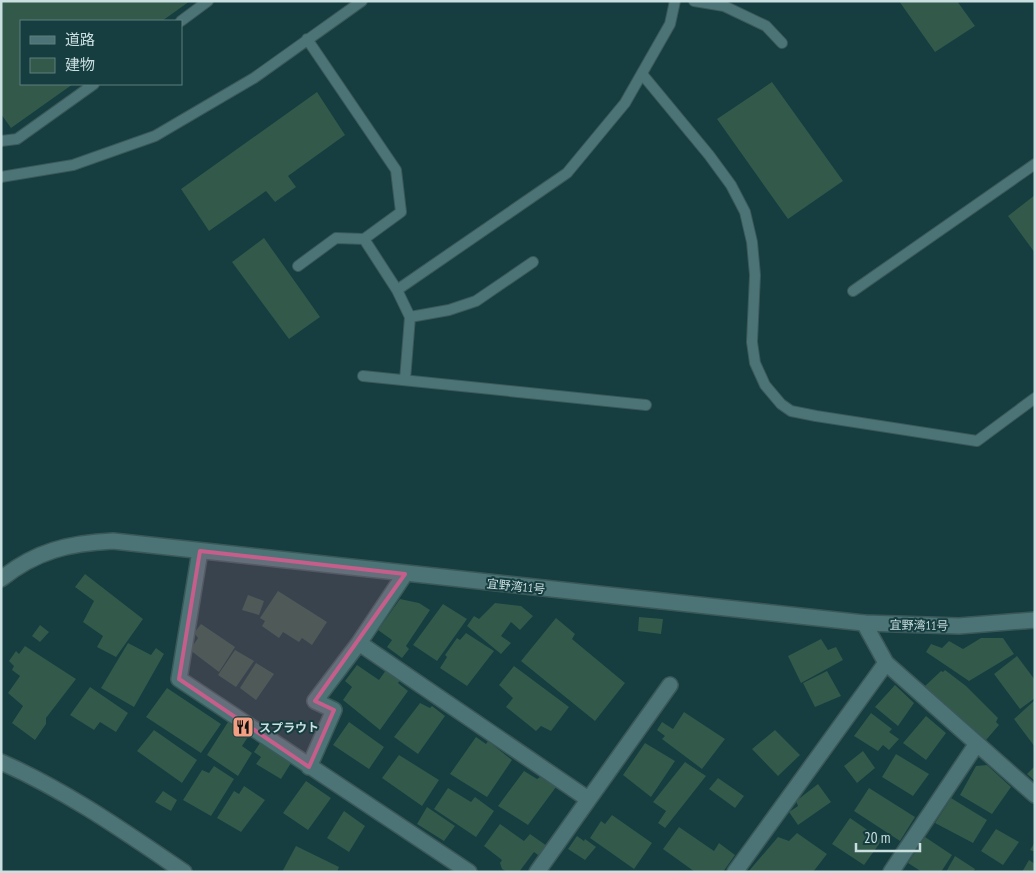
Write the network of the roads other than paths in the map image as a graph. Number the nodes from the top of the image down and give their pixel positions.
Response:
1 (208, 1) edge
2 (362, 1) edge
3 (675, 1) edge
4 (694, 1) edge
5 (182, 20) edge
6 (307, 40) junction
7 (782, 43) dead end
8 (642, 74) junction
9 (93, 85) edge
10 (1, 141) edge
11 (1035, 164) edge
12 (1, 177) edge
13 (364, 240) junction
14 (533, 262) dead end
15 (298, 266) dead end
16 (397, 290) junction
17 (853, 290) dead end
18 (410, 317) junction
19 (363, 376) dead end
20 (405, 380) junction
21 (1035, 398) edge
22 (646, 405) dead end
23 (200, 551) junction
24 (405, 574) junction
25 (3, 577) edge
26 (1035, 620) edge
27 (864, 623) junction
28 (359, 643) junction
29 (886, 664) junction
30 (670, 685) dead end
31 (976, 745) junction
32 (1, 762) edge
33 (309, 767) junction
34 (1035, 795) edge
35 (588, 799) junction
36 (895, 870) edge
37 (184, 872) edge
38 (469, 872) edge
39 (537, 872) edge
40 (735, 872) edge

1 - 5 lane
2 - 6 lane
3 - 8 lane
4 - 7 lane
6 - 12 lane
6 - 13 lane
8 - 16 lane
8 - 21 lane
9 - 10 lane
11 - 17 lane
13 - 15 lane
13 - 16 lane
14 - 18 lane
16 - 18 lane
18 - 20 lane
19 - 20 lane
20 - 22 lane
23 - 24 street, 宜野湾11号
23 - 25 street, 宜野湾11号
23 - 33 street
24 - 27 street, 宜野湾11号
24 - 28 street
26 - 27 street, 宜野湾11号
27 - 29 street
28 - 33 street
28 - 35 street
29 - 31 street
29 - 40 street
30 - 35 street
31 - 34 street
31 - 36 street
32 - 37 street
33 - 38 street
35 - 39 street

